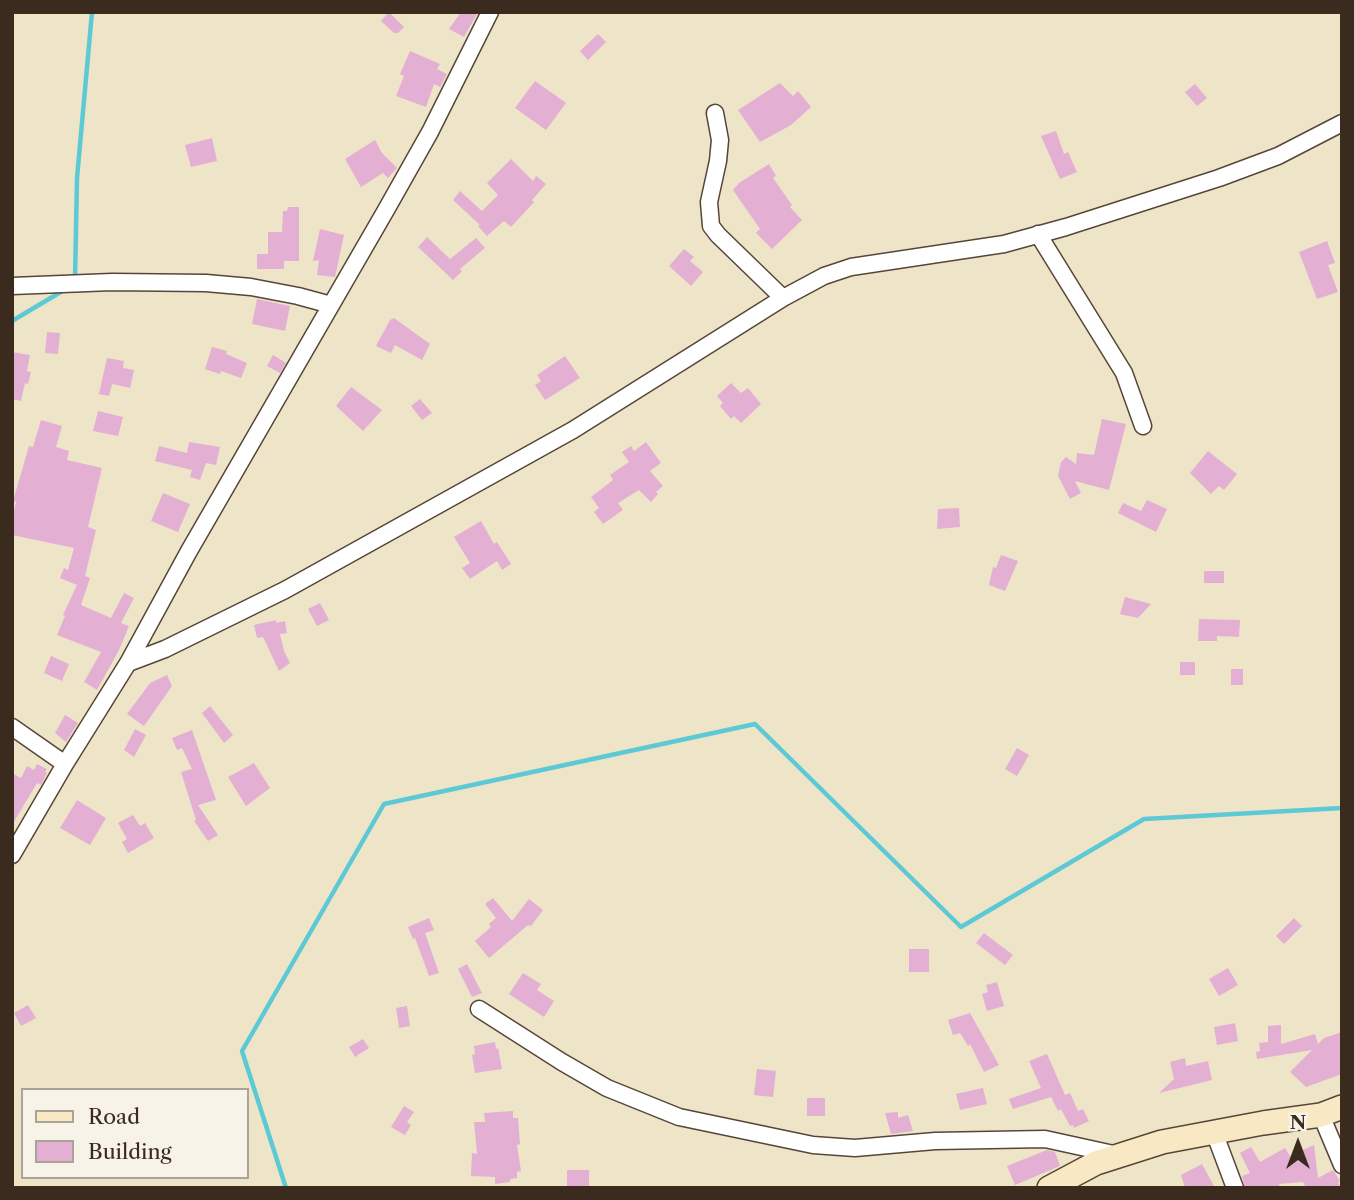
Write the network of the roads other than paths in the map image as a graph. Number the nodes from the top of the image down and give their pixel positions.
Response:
1 (490, 12) edge
2 (715, 113) dead end
3 (1342, 123) edge
4 (1038, 234) junction
5 (12, 286) edge
6 (783, 298) junction
7 (331, 305) junction
8 (1143, 425) dead end
9 (128, 663) junction
10 (12, 727) edge
11 (65, 764) junction
12 (12, 855) edge
13 (479, 1009) dead end
14 (1331, 1111) edge
15 (1213, 1132) junction
16 (1118, 1155) junction
17 (1342, 1165) edge
18 (1049, 1188) edge
19 (1234, 1188) edge

1 - 7 street
2 - 6 street
3 - 4 street
4 - 6 street
4 - 8 street
5 - 7 street
6 - 9 street
7 - 9 street
9 - 11 street
10 - 11 street
11 - 12 street
13 - 16 street
14 - 15 street
14 - 17 street
15 - 16 street
15 - 19 street
16 - 18 street

